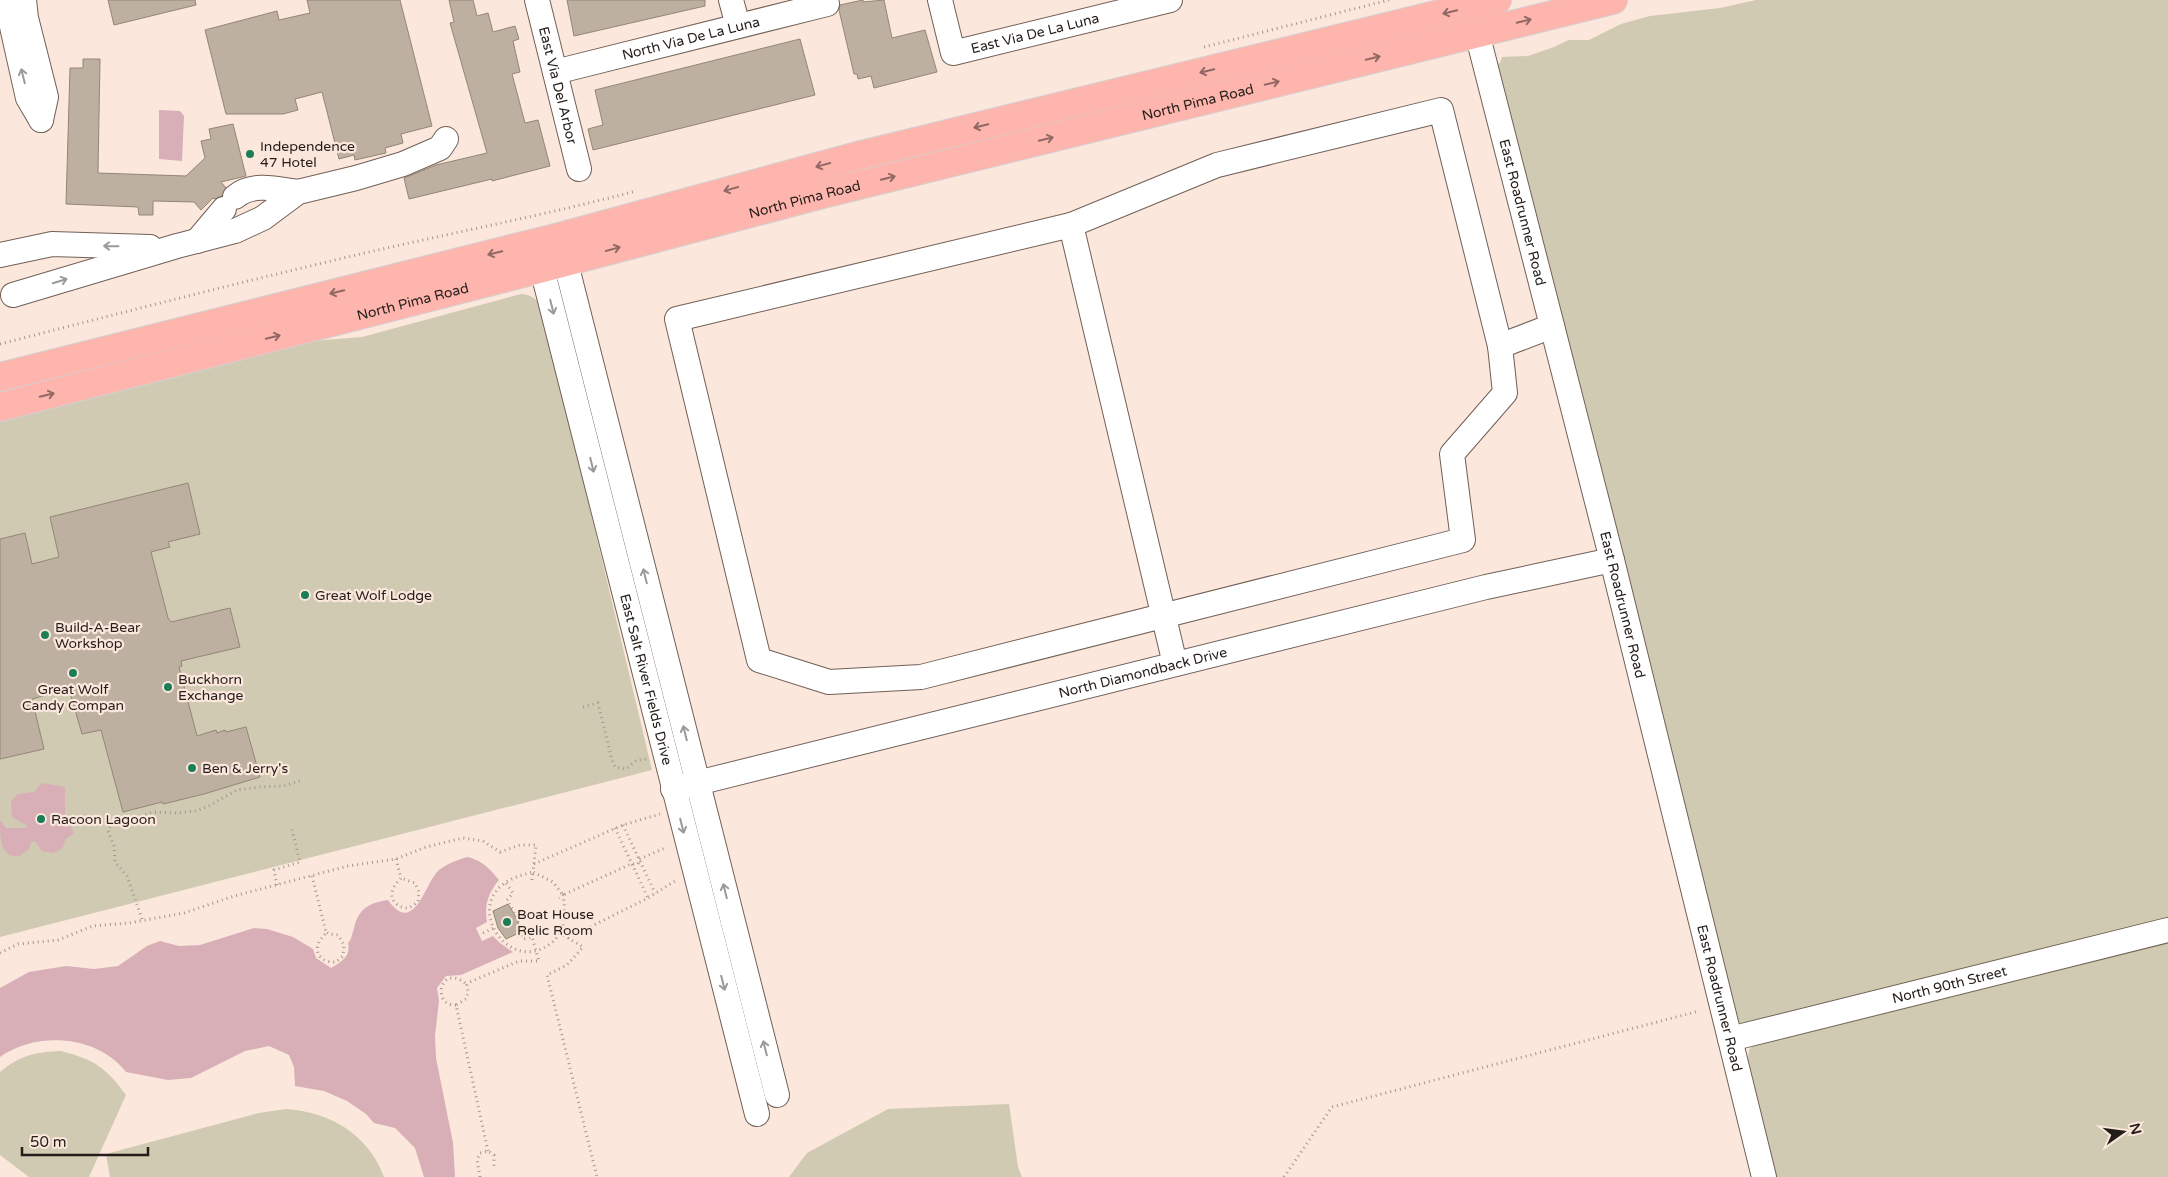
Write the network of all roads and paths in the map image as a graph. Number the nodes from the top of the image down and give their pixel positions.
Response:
1 (6, 0) edge
2 (24, 0) edge
3 (537, 0) edge
4 (732, 0) edge
5 (940, 0) edge
6 (1170, 0) edge
7 (1389, 0) edge
8 (1497, 0) edge
9 (1613, 0) edge
10 (827, 4) dead end
11 (738, 26) junction
12 (1477, 33) junction
13 (1195, 49) dead end
14 (555, 72) junction
15 (446, 139) dead end
16 (579, 169) dead end
17 (644, 189) dead end
18 (298, 192) junction
19 (1072, 225) junction
20 (187, 243) junction
21 (551, 253) junction
22 (0, 255) edge
23 (13, 295) dead end
24 (1552, 326) junction
25 (0, 344) edge
26 (1500, 346) junction
27 (232, 348) junction
28 (36, 368) junction
29 (0, 377) edge
30 (0, 392) edge
31 (0, 407) edge
32 (1612, 560) junction
33 (1164, 615) junction
34 (1176, 664) junction
35 (583, 706) dead end
36 (646, 760) dead end
37 (300, 781) dead end
38 (698, 783) junction
39 (673, 789) junction
40 (659, 815) dead end
41 (623, 825) junction
42 (291, 826) dead end
43 (615, 828) junction
44 (667, 847) dead end
45 (396, 859) junction
46 (640, 859) junction
47 (533, 864) junction
48 (631, 864) junction
49 (533, 872) junction
50 (312, 876) junction
51 (401, 878) junction
52 (532, 880) dead end
53 (676, 881) dead end
54 (506, 883) junction
55 (277, 885) junction
56 (655, 893) junction
57 (563, 895) junction
58 (559, 898) dead end
59 (648, 898) junction
60 (142, 919) junction
61 (494, 928) junction
62 (555, 930) dead end
63 (2168, 930) edge
64 (326, 932) junction
65 (483, 933) dead end
66 (559, 933) junction
67 (567, 938) junction
68 (536, 952) junction
69 (0, 953) edge
70 (467, 985) junction
71 (456, 1005) junction
72 (1699, 1011) dead end
73 (1730, 1039) junction
74 (777, 1095) dead end
75 (757, 1114) dead end
76 (488, 1151) junction
77 (494, 1168) dead end
78 (480, 1177) edge
79 (597, 1177) edge
80 (1284, 1177) edge
81 (1764, 1177) edge

2 -> 1 street
3 - 14 street, East Via Del Arbor
4 - 11 street
5 - 6 street, East Via De La Luna
7 - 13 path
8 -> 21 main road, North Pima Road
12 -> 9 main road, North Pima Road
10 - 11 street, North Via De La Luna
11 - 14 street, North Via De La Luna
21 -> 12 main road, North Pima Road
12 - 24 street, East Roadrunner Road
14 - 16 street, East Via Del Arbor
15 - 18 street
17 - 25 path
18 - 20 street
18 - 20 street
19 - 26 street
19 - 33 street
19 - 33 street
20 -> 22 street
23 -> 20 street
27 -> 21 main road, North Pima Road
21 -> 28 main road, North Pima Road
38 -> 21 street, East Salt River Fields Drive
21 -> 39 street, East Salt River Fields Drive
24 - 26 street
24 - 32 street, East Roadrunner Road
26 - 33 street
27 - 28 main road
31 -> 27 main road, North Pima Road
28 - 29 main road, North Pima Road
28 - 30 main road
32 - 34 street, North Diamondback Drive
32 - 73 street, East Roadrunner Road
33 - 34 street
34 - 38 street, North Diamondback Drive
35 - 36 path
37 - 60 path
38 - 39 street, North Diamondback Drive
74 -> 38 street, East Salt River Fields Drive
39 -> 75 street, East Salt River Fields Drive
40 - 41 path
41 - 43 path
41 - 46 path
42 - 55 path
43 - 47 path
43 - 48 path
44 - 46 path
45 - 47 path
45 - 50 path
45 - 51 path
46 - 48 path
46 - 56 path
47 - 49 path
48 - 57 path
48 - 59 path
49 - 52 path
49 - 54 path
49 - 57 path
50 - 55 path
50 - 64 path
51 - 51 path
53 - 56 path
54 - 61 path
54 - 68 path
55 - 60 path
56 - 59 path
57 - 58 path
57 - 66 path
59 - 67 path
60 - 69 path
61 - 65 path
61 - 68 path
62 - 66 path
63 - 73 street, North 90th Street
64 - 64 path
66 - 67 path
66 - 68 path
67 - 79 path
68 - 70 path
70 - 71 path
70 - 71 path
71 - 76 path
72 - 80 path
73 - 81 street, East Roadrunner Road
76 - 77 path
76 - 78 path

